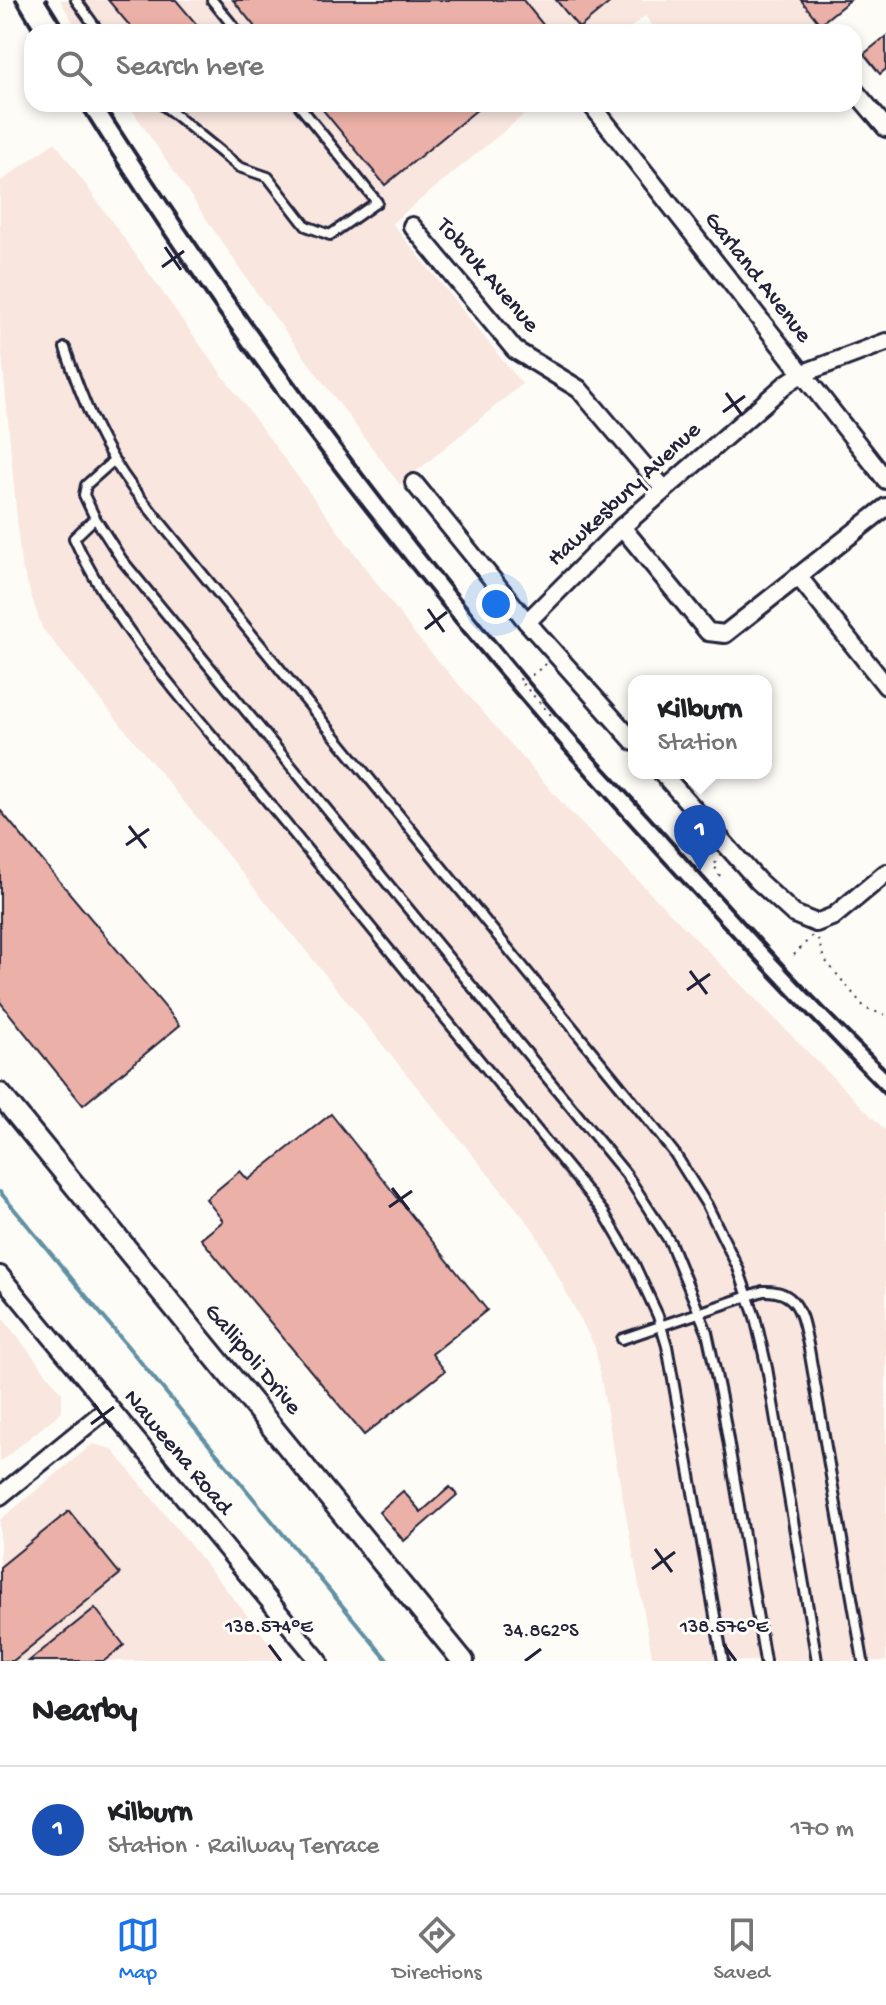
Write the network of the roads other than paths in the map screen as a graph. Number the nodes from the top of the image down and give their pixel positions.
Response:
1 (76, 0) edge
2 (212, 0) edge
3 (93, 24) edge
4 (232, 24) edge
5 (862, 100) edge
6 (172, 112) edge
7 (304, 112) edge
8 (597, 112) edge
9 (886, 128) edge
10 (412, 226) dead end
11 (886, 342) edge
12 (65, 348) dead end
13 (801, 374) junction
14 (113, 461) junction
15 (886, 480) edge
16 (414, 483) dead end
17 (664, 489) junction
18 (886, 507) edge
19 (95, 518) junction
20 (622, 527) junction
21 (798, 576) junction
22 (527, 622) junction
23 (886, 686) edge
24 (628, 735) edge
25 (667, 779) edge
26 (886, 873) edge
27 (0, 1094) edge
28 (0, 1275) edge
29 (749, 1296) junction
30 (700, 1312) junction
31 (661, 1325) junction
32 (622, 1339) dead end
33 (108, 1408) junction
34 (0, 1496) edge
35 (319, 1661) edge
36 (463, 1661) edge
37 (723, 1661) edge
38 (765, 1661) edge
39 (817, 1661) edge
40 (863, 1661) edge

1 - 3 lane
2 - 4 lane
5 - 9 street
6 - 7 lane
8 - 13 street, Garland Avenue
10 - 17 street, Tobruk Avenue
11 - 13 street, Hawkesbury Avenue
12 - 14 lane
13 - 15 street, Garland Avenue
13 - 17 street, Hawkesbury Avenue
14 - 19 lane
14 - 29 lane
16 - 22 street
17 - 20 street, Hawkesbury Avenue
18 - 21 street
19 - 30 lane
19 - 31 lane
20 - 21 street
20 - 22 street, Hawkesbury Avenue
21 - 23 street
22 - 24 street
25 - 26 street
27 - 36 street, Gallipoli Drive
28 - 33 street, Naweena Road
29 - 30 lane
29 - 39 lane
29 - 40 lane
30 - 31 lane
30 - 38 lane
31 - 32 lane
31 - 37 lane
33 - 34 street
33 - 35 street, Naweena Road

